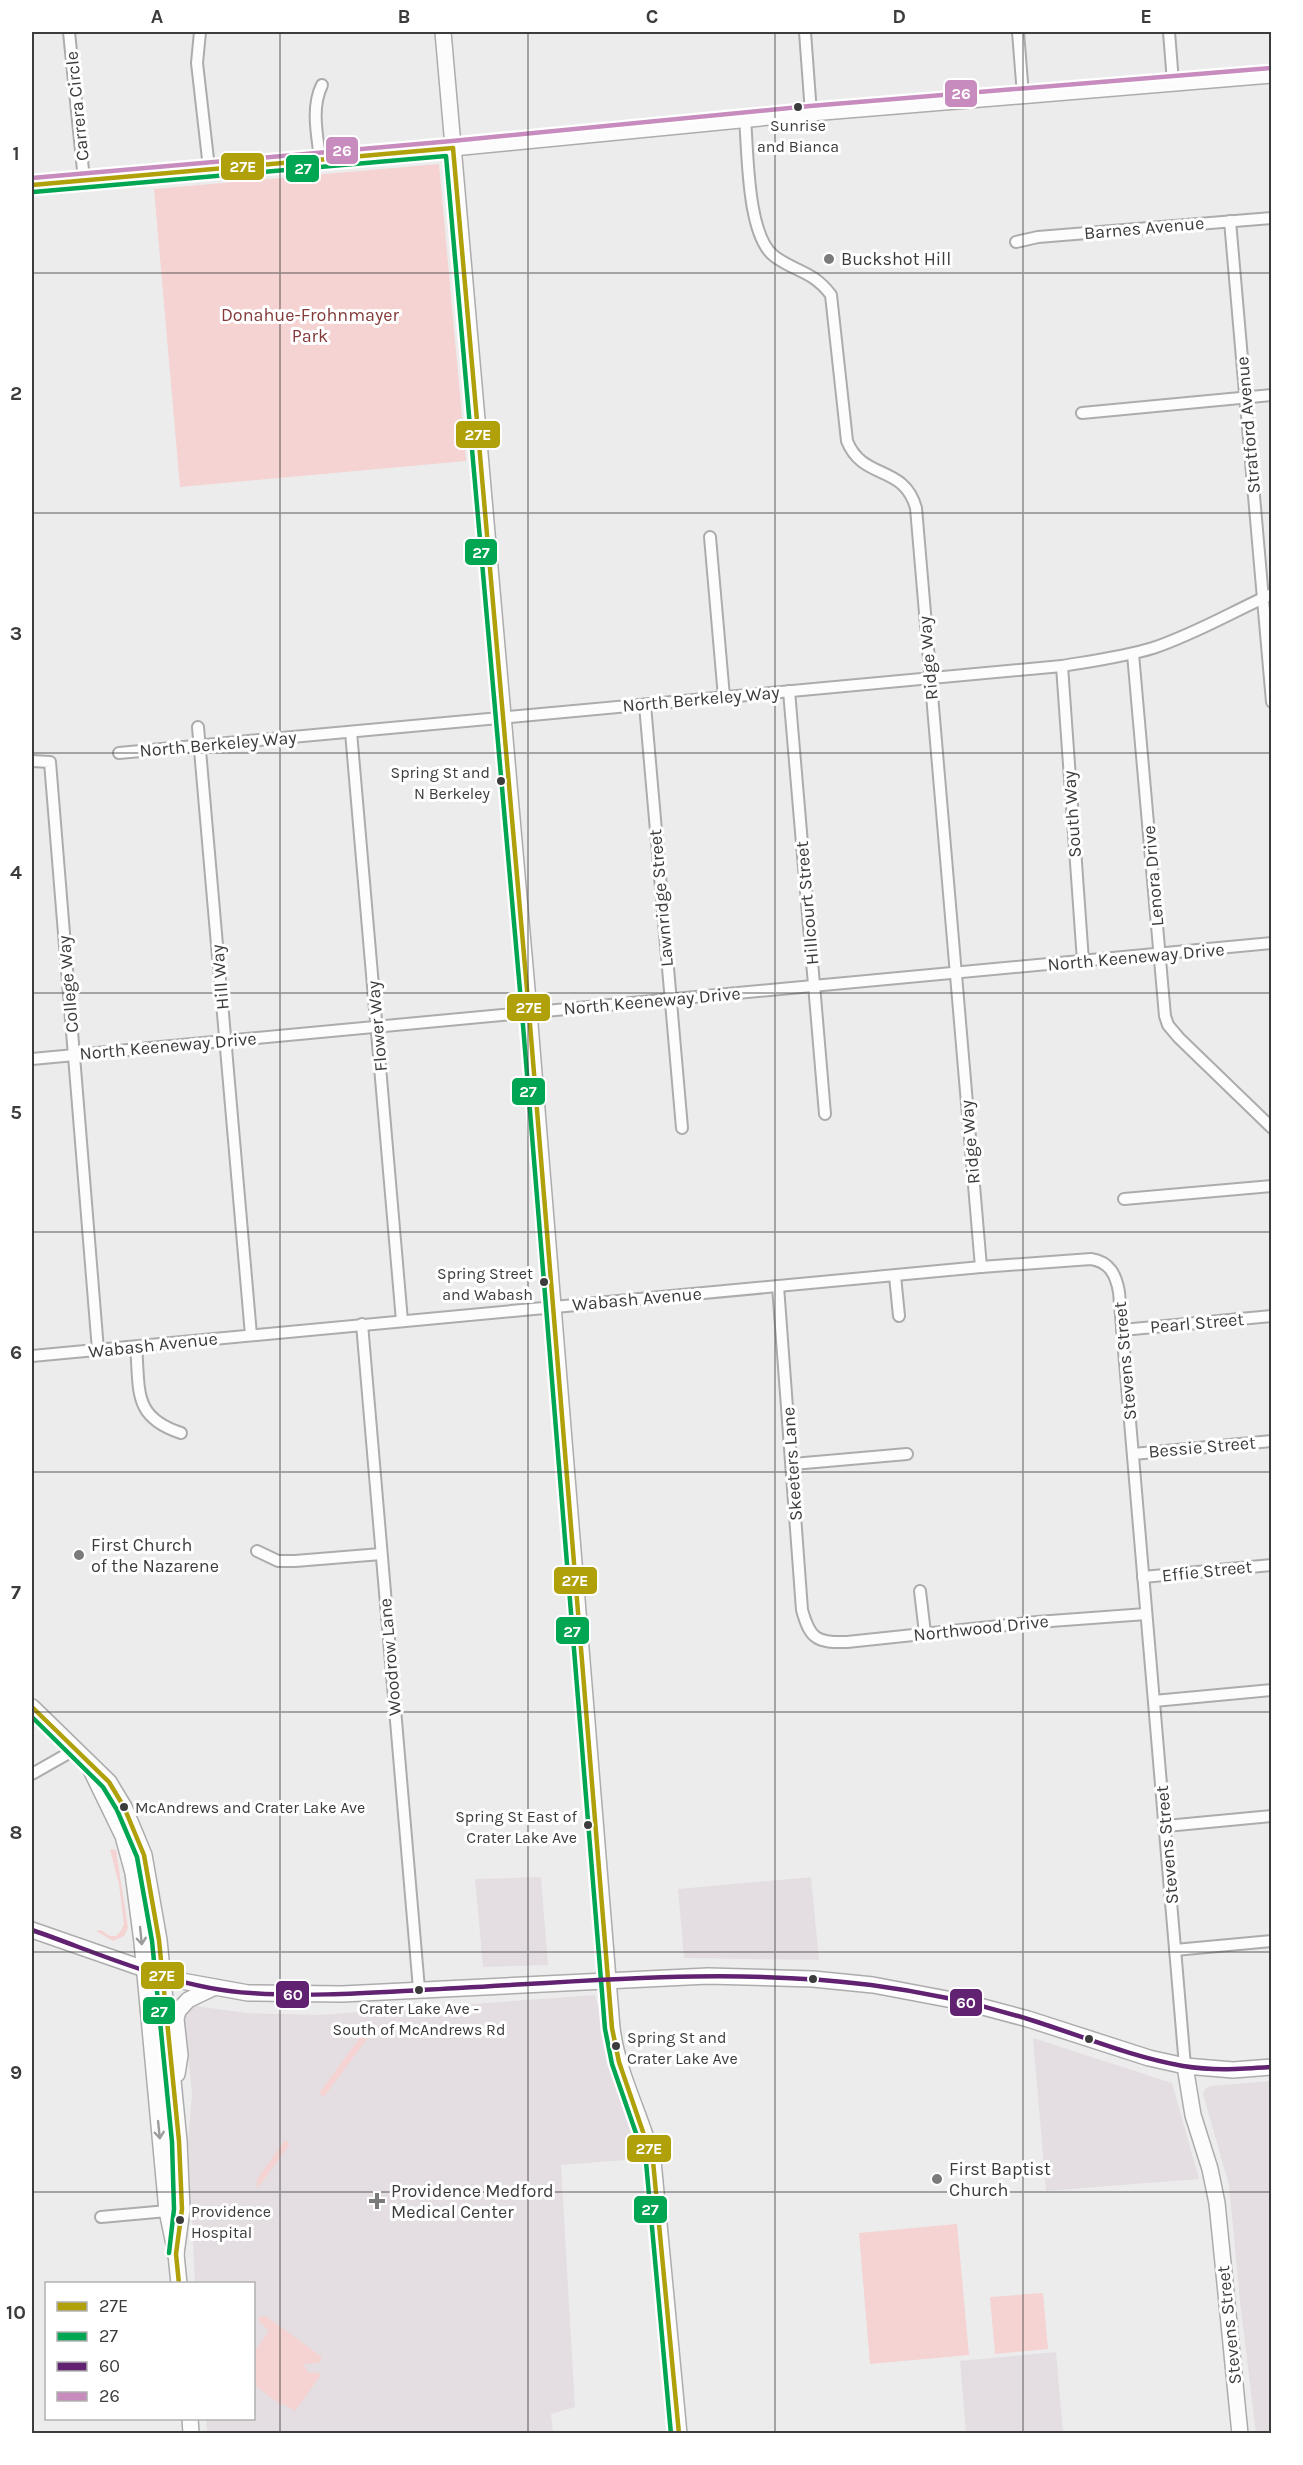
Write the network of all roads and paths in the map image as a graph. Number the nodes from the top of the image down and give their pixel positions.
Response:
1 (69, 32) edge
2 (200, 32) edge
3 (443, 32) edge
4 (805, 32) edge
5 (1018, 32) edge
6 (1169, 32) edge
7 (1272, 75) edge
8 (1173, 82) junction
9 (322, 84) dead end
10 (1023, 95) junction
11 (811, 112) junction
12 (745, 119) junction
13 (453, 148) junction
14 (320, 158) junction
15 (208, 168) junction
16 (84, 180) junction
17 (32, 185) edge
18 (1272, 218) edge
19 (1230, 221) junction
20 (1016, 242) dead end
21 (1272, 395) edge
22 (1246, 396) junction
23 (1082, 413) dead end
24 (710, 537) dead end
25 (1267, 596) edge
26 (1133, 654) junction
27 (1062, 666) junction
28 (930, 678) junction
29 (789, 691) junction
30 (724, 697) junction
31 (1272, 702) edge
32 (645, 705) junction
33 (504, 718) junction
34 (198, 727) dead end
35 (351, 732) junction
36 (200, 746) junction
37 (118, 753) dead end
38 (32, 761) edge
39 (1272, 943) edge
40 (1160, 954) junction
41 (1083, 961) junction
42 (955, 973) junction
43 (814, 986) junction
44 (670, 999) junction
45 (529, 1012) junction
46 (377, 1026) junction
47 (226, 1041) junction
48 (74, 1055) junction
49 (32, 1059) edge
50 (825, 1114) dead end
51 (682, 1128) dead end
52 (1272, 1128) edge
53 (1272, 1186) edge
54 (1124, 1199) dead end
55 (1099, 1260) joint
56 (981, 1267) junction
57 (895, 1276) junction
58 (778, 1286) junction
59 (553, 1307) junction
60 (899, 1316) dead end
61 (1272, 1316) edge
62 (402, 1321) junction
63 (362, 1324) junction
64 (1122, 1330) junction
65 (251, 1335) junction
66 (136, 1347) junction
67 (98, 1350) junction
68 (32, 1356) edge
69 (181, 1433) dead end
70 (1272, 1441) edge
71 (907, 1454) dead end
72 (1133, 1454) junction
73 (792, 1464) junction
74 (257, 1551) dead end
75 (381, 1554) junction
76 (1272, 1565) edge
77 (1143, 1577) junction
78 (920, 1591) dead end
79 (1146, 1614) junction
80 (925, 1634) junction
81 (816, 1638) joint
82 (1272, 1690) edge
83 (1154, 1701) junction
84 (32, 1707) edge
85 (76, 1749) junction
86 (87, 1762) junction
87 (32, 1774) edge
88 (1272, 1816) edge
89 (1166, 1826) junction
90 (32, 1930) edge
91 (1272, 1941) edge
92 (1175, 1950) junction
93 (144, 1970) junction
94 (162, 1976) junction
95 (608, 1980) junction
96 (213, 1988) junction
97 (419, 1989) junction
98 (1185, 2066) junction
99 (1272, 2067) edge
100 (174, 2101) junction
101 (167, 2211) junction
102 (101, 2217) dead end
103 (176, 2254) junction
104 (179, 2282) edge
105 (679, 2433) edge
106 (1240, 2433) edge

1 - 16 street, Carrera Circle
2 - 15 street
3 - 13 street
4 - 11 street
5 - 10 street
6 - 8 street
7 - 8 street
8 - 10 street
9 - 14 street
10 - 11 street
11 - 12 street
12 - 13 street
12 - 28 street, Ridge Way
13 - 14 street
13 - 33 street
14 - 15 street
15 - 16 street
16 - 17 street
18 - 19 street, Barnes Avenue
19 - 20 street, Barnes Avenue
19 - 22 street, Stratford Avenue
21 - 22 street
22 - 23 street
22 - 25 street, Stratford Avenue
24 - 30 street
25 - 26 street, North Berkeley Way
25 - 31 street, Stratford Avenue
26 - 27 street, North Berkeley Way
26 - 40 street, Lenora Drive
27 - 28 street, North Berkeley Way
27 - 41 street, South Way
28 - 29 street, North Berkeley Way
28 - 42 street, Ridge Way
29 - 30 street, North Berkeley Way
29 - 43 street, Hillcourt Street
30 - 32 street, North Berkeley Way
32 - 33 street, North Berkeley Way
32 - 44 street, Lawnridge Street
33 - 35 street, North Berkeley Way
33 - 45 street
34 - 36 street, Hill Way
35 - 36 street, North Berkeley Way
35 - 46 street, Flower Way
36 - 37 street, North Berkeley Way
36 - 47 street, Hill Way
38 - 48 street, College Way
39 - 40 street, North Keeneway Drive
40 - 41 street, North Keeneway Drive
40 - 52 street, Lenora Drive
41 - 42 street, North Keeneway Drive
42 - 43 street, North Keeneway Drive
42 - 56 street, Ridge Way
43 - 44 street, North Keeneway Drive
43 - 50 street, Hillcourt Street
44 - 45 street, North Keeneway Drive
44 - 51 street, Lawnridge Street
45 - 46 street, North Keeneway Drive
45 - 59 street
46 - 47 street, North Keeneway Drive
46 - 62 street, Flower Way
47 - 48 street, North Keeneway Drive
47 - 65 street, Hill Way
48 - 49 street, North Keeneway Drive
48 - 67 street, College Way
53 - 54 street
55 - 56 street, Wabash Avenue
55 - 64 street, Stevens Street
56 - 57 street, Wabash Avenue
57 - 58 street, Wabash Avenue
57 - 60 street
58 - 59 street, Wabash Avenue
58 - 73 street, Skeeters Lane
59 - 62 street, Wabash Avenue
59 - 95 street
61 - 64 street, Pearl Street
62 - 63 street, Wabash Avenue
63 - 65 street, Wabash Avenue
63 - 75 street, Woodrow Lane
64 - 72 street, Stevens Street
65 - 66 street, Wabash Avenue
66 - 67 street, Wabash Avenue
66 - 69 street
67 - 68 street, Wabash Avenue
70 - 72 street, Bessie Street
71 - 73 street
72 - 77 street, Stevens Street
73 - 81 street, Skeeters Lane
74 - 75 street
75 - 97 street, Woodrow Lane
76 - 77 street, Effie Street
77 - 79 street, Stevens Street
78 - 80 street
79 - 80 street, Northwood Drive
79 - 83 street, Stevens Street
80 - 81 street, Northwood Drive
82 - 83 street
83 - 89 street, Stevens Street
84 - 85 street
85 - 86 street
85 - 87 street
86 -> 93 street
86 - 94 street
88 - 89 street
89 - 92 street, Stevens Street
90 - 93 street
91 - 92 street
92 - 98 street, Stevens Street
93 - 94 street
93 -> 101 street
94 - 96 street
94 - 100 street
95 - 97 street
95 - 98 street
95 - 105 street
96 - 97 street
96 - 100 street
98 - 99 street
98 - 106 street, Stevens Street
100 - 103 street
101 - 102 street
101 - 103 street
103 - 104 street

